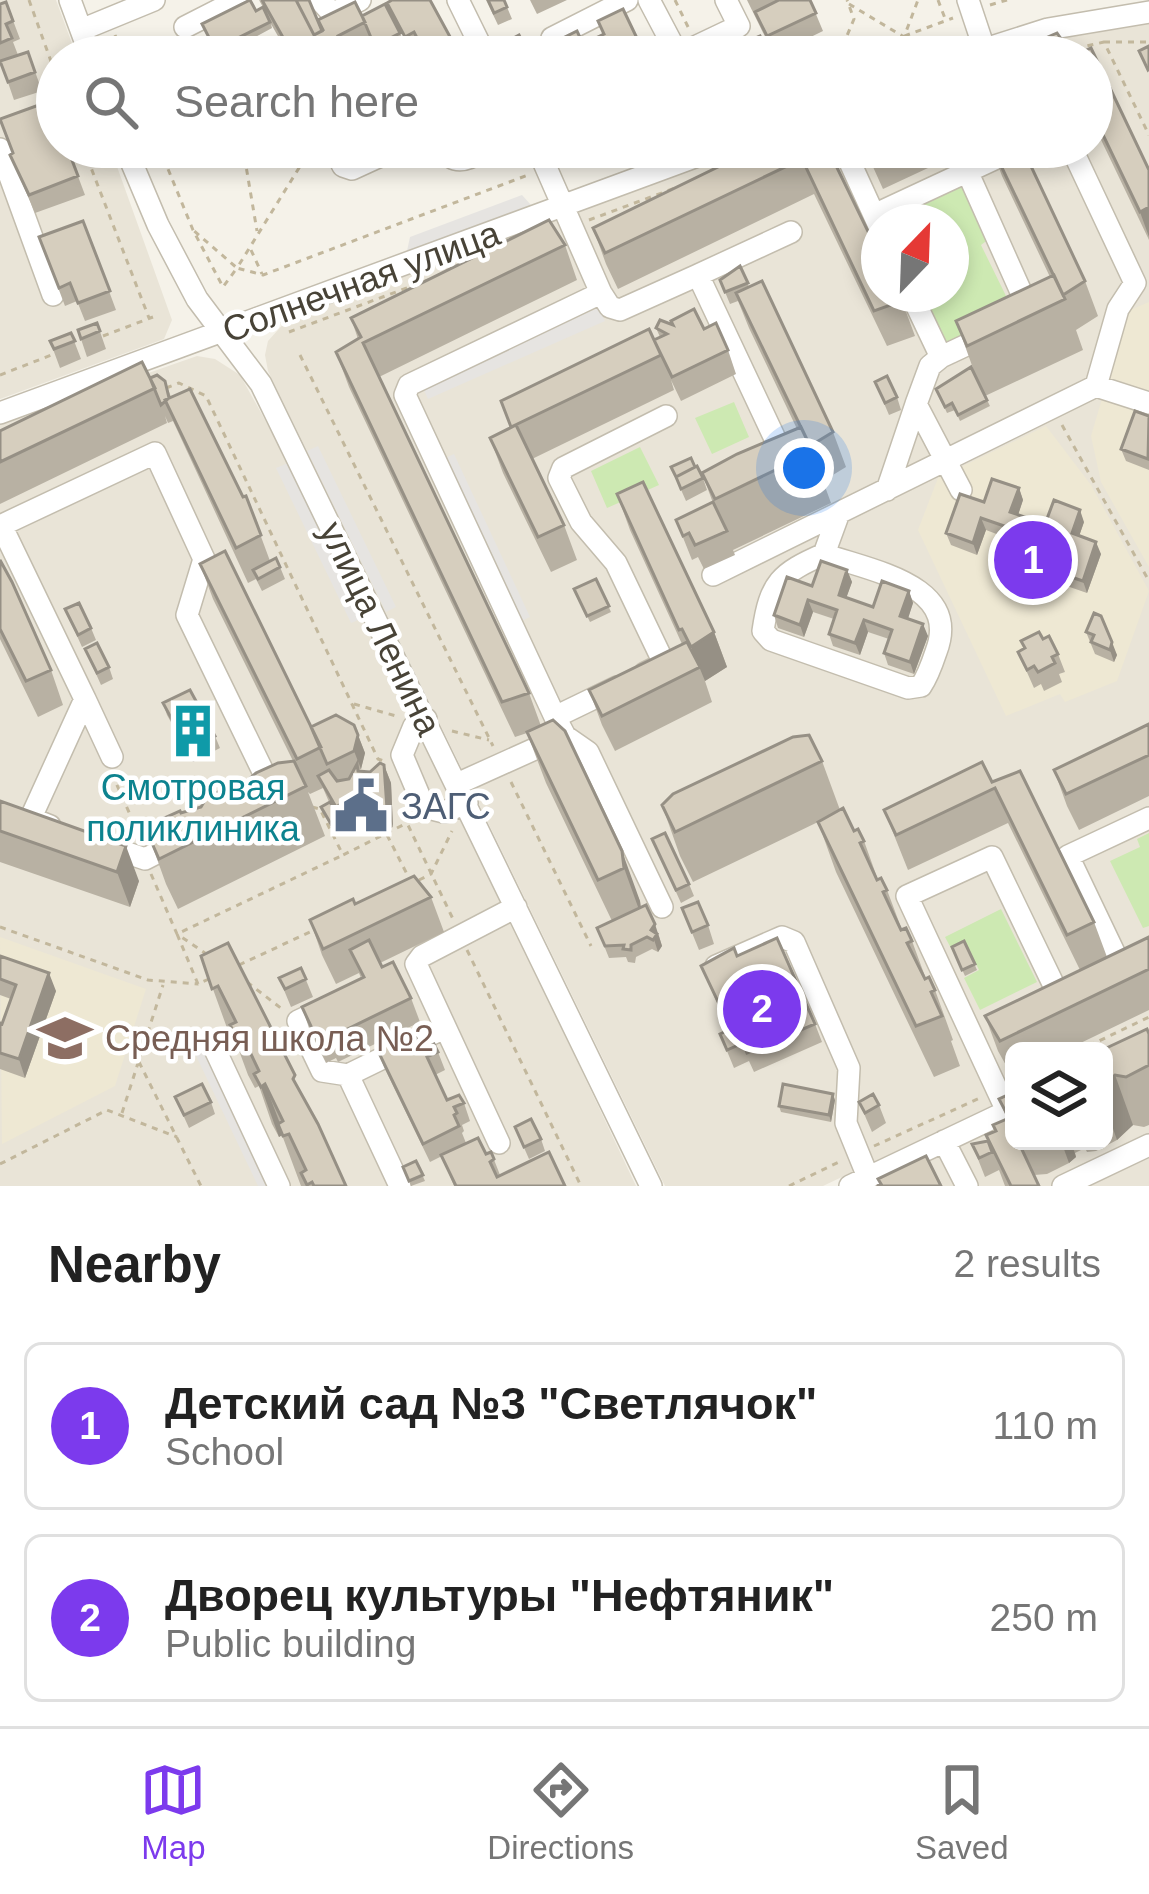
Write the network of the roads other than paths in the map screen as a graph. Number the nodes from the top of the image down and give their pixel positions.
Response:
1 (70, 0) edge
2 (154, 0) edge
3 (238, 0) edge
4 (320, 0) edge
5 (360, 0) edge
6 (458, 0) edge
7 (627, 0) edge
8 (649, 0) edge
9 (726, 0) edge
10 (970, 6) edge
11 (1149, 12) edge
12 (185, 27) dead end
13 (81, 30) junction
14 (83, 36) edge
15 (476, 36) edge
16 (556, 36) edge
17 (673, 36) edge
18 (719, 36) edge
19 (981, 36) edge
20 (1028, 36) edge
21 (0, 149) edge
22 (134, 168) edge
23 (545, 168) edge
24 (674, 168) edge
25 (852, 168) edge
26 (974, 168) edge
27 (1080, 168) edge
28 (968, 171) junction
29 (868, 204) edge
30 (907, 204) edge
31 (566, 217) junction
32 (791, 232) dead end
33 (698, 274) junction
34 (601, 293) junction
35 (53, 295) edge
36 (920, 312) edge
37 (223, 333) junction
38 (941, 357) junction
39 (1096, 386) junction
40 (1149, 403) edge
41 (916, 404) junction
42 (0, 413) edge
43 (666, 416) dead end
44 (945, 460) junction
45 (763, 479) edge
46 (887, 490) junction
47 (961, 490) edge
48 (839, 513) junction
49 (1, 526) edge
50 (824, 554) junction
51 (713, 575) dead end
52 (85, 699) junction
53 (426, 719) junction
54 (560, 726) junction
55 (112, 757) road end
56 (462, 794) junction
57 (253, 805) edge
58 (1149, 818) edge
59 (191, 836) edge
60 (516, 907) junction
61 (662, 907) dead end
62 (716, 965) edge
63 (1099, 977) junction
64 (340, 1002) edge
65 (1038, 1006) edge
66 (994, 1026) edge
67 (444, 1028) junction
68 (973, 1036) junction
69 (211, 1041) dead end
70 (348, 1075) junction
71 (1005, 1101) edge
72 (1005, 1104) edge
73 (944, 1141) junction
74 (499, 1143) dead end
75 (1149, 1145) edge
76 (859, 1182) edge
77 (279, 1186) edge
78 (400, 1186) edge
79 (651, 1186) edge
80 (967, 1186) edge
81 (1063, 1186) edge

1 - 13 street
2 - 13 street
3 - 12 street
4 - 5 street
6 - 15 street
7 - 16 street
8 - 17 street
9 - 18 street
10 - 19 street
11 - 20 street
13 - 14 street
21 - 35 street
22 - 37 street, улица Ленина
23 - 31 street
24 - 31 street, Солнечная улица
25 - 29 street
26 - 28 street
27 - 39 street
28 - 30 street
28 - 38 street
31 - 34 street
31 - 37 street, Солнечная улица
32 - 33 street
33 - 34 street
33 - 45 street
34 - 54 street
36 - 38 street
37 - 42 street, Солнечная улица
37 - 53 street, улица Ленина
38 - 41 street
39 - 40 street
39 - 44 street
41 - 44 street
41 - 46 street
43 - 54 street
44 - 46 street
44 - 47 street
46 - 48 street
48 - 50 street
48 - 51 street
49 - 52 street
49 - 57 street
50 - 50 street
52 - 55 street
52 - 59 street
53 - 56 street, улица Ленина
53 - 56 street
54 - 56 street
54 - 61 street
56 - 60 street, улица Ленина
58 - 63 street
60 - 67 street
60 - 79 street, улица Ленина
62 - 76 street
63 - 65 street
63 - 68 street
64 - 70 street
66 - 68 street
67 - 70 street
67 - 74 street
68 - 71 street
69 - 77 street
70 - 78 street
72 - 73 street
73 - 76 street
73 - 80 street
75 - 81 street

